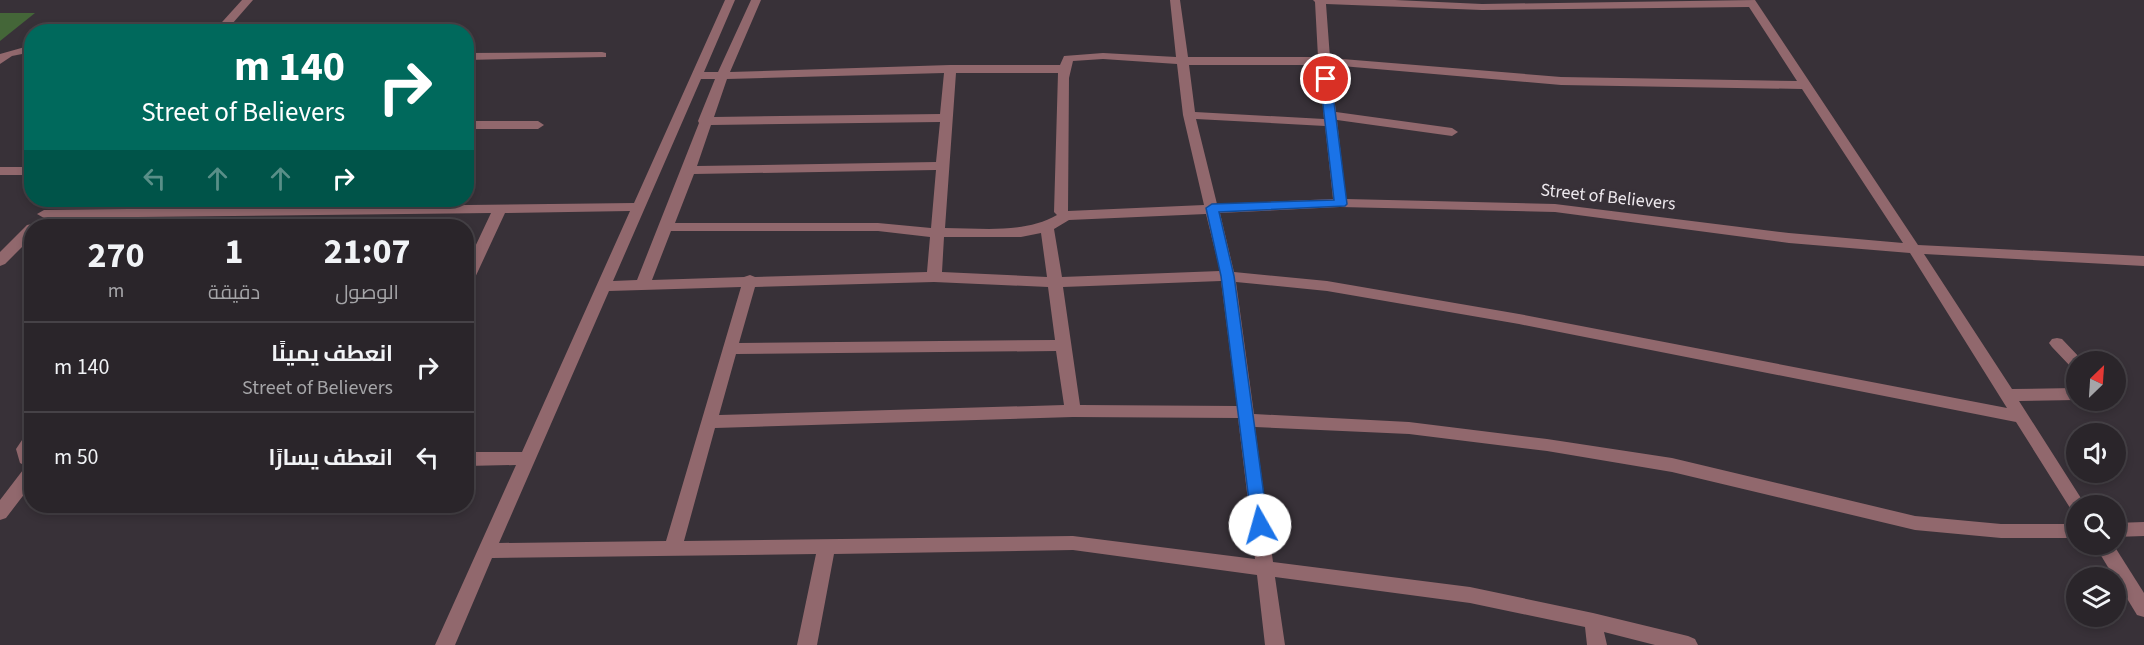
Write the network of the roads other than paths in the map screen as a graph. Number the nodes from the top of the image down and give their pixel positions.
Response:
1 (248, 0) edge
2 (730, 0) edge
3 (756, 0) edge
4 (1175, 0) edge
5 (1319, 0) edge
6 (1752, 2) edge
7 (226, 24) edge
8 (24, 50) edge
9 (602, 55) dead end
10 (474, 57) edge
11 (0, 60) edge
12 (1183, 61) junction
13 (1324, 62) junction
14 (951, 69) junction
15 (1064, 69) junction
16 (722, 75) junction
17 (696, 76) junction
18 (1806, 85) junction
19 (1189, 115) junction
20 (946, 118) junction
21 (1330, 119) junction
22 (704, 121) junction
23 (538, 124) dead end
24 (474, 125) edge
25 (1452, 132) dead end
26 (943, 166) junction
27 (689, 170) junction
28 (0, 171) edge
29 (24, 171) edge
30 (1340, 204) junction
31 (51, 207) edge
32 (242, 207) edge
33 (637, 207) junction
34 (1212, 208) junction
35 (500, 209) junction
36 (239, 211) junction
37 (197, 212) junction
38 (44, 214) junction
39 (1066, 216) junction
40 (39, 219) edge
41 (192, 219) edge
42 (1047, 226) junction
43 (666, 227) junction
44 (938, 233) junction
45 (24, 236) edge
46 (1914, 249) junction
47 (0, 261) edge
48 (2144, 261) edge
49 (474, 265) edge
50 (1228, 276) junction
51 (934, 277) junction
52 (750, 280) junction
53 (1056, 282) junction
54 (642, 284) junction
55 (603, 286) junction
56 (2057, 343) dead end
57 (1062, 345) junction
58 (730, 349) junction
59 (2066, 352) edge
60 (2066, 394) edge
61 (2007, 395) junction
62 (1073, 411) junction
63 (1246, 416) junction
64 (2022, 417) junction
65 (709, 422) junction
66 (527, 458) junction
67 (474, 459) edge
68 (24, 481) edge
69 (2071, 495) edge
70 (0, 513) edge
71 (2144, 529) edge
72 (2126, 530) edge
73 (2066, 531) edge
74 (827, 545) junction
75 (673, 547) junction
76 (487, 551) junction
77 (2110, 555) edge
78 (1265, 568) junction
79 (2144, 609) edge
80 (1593, 621) junction
81 (445, 645) edge
82 (807, 645) edge
83 (1275, 645) edge
84 (1598, 645) edge
85 (1688, 645) edge

1 - 7 street
2 - 17 street
3 - 16 street
4 - 12 street
5 - 6 street
5 - 13 street
6 - 18 street
8 - 11 street
9 - 10 street
12 - 13 street
12 - 15 street
12 - 19 street
13 - 18 street
13 - 21 street
14 - 15 street
14 - 16 street
14 - 20 street
15 - 39 street
16 - 17 street
16 - 22 street
17 - 33 street
18 - 46 street
19 - 21 street
19 - 34 street
20 - 22 street
20 - 26 street
21 - 25 street
21 - 30 street
22 - 27 street
23 - 24 street
26 - 27 street
26 - 44 street
27 - 43 street
28 - 29 street
30 - 34 street, Street of Believers
30 - 46 street, Street of Believers
31 - 38 street
32 - 36 street
33 - 35 street
33 - 55 street
34 - 39 street, Street of Believers
34 - 50 street
35 - 36 street
35 - 49 street
36 - 37 street
37 - 38 street
37 - 41 street
38 - 40 street
39 - 42 street
42 - 44 street
42 - 53 street
43 - 44 street
43 - 54 street
44 - 51 street
45 - 47 street
46 - 48 street, Street of Believers
46 - 61 street
50 - 53 street
50 - 63 street
50 - 64 street
51 - 52 street
51 - 53 street
52 - 54 street
52 - 58 street
53 - 57 street
54 - 55 street
55 - 66 street
56 - 59 street
57 - 58 street
57 - 62 street
58 - 65 street
60 - 61 street
61 - 64 street
62 - 63 street
62 - 65 street
63 - 73 street
63 - 78 street
64 - 69 street
65 - 75 street
66 - 67 street
66 - 76 street
68 - 70 street
71 - 72 street
74 - 75 street
74 - 78 street
74 - 82 street
75 - 76 street
76 - 81 street
77 - 79 street
78 - 80 street
78 - 83 street
80 - 84 street
80 - 85 street

